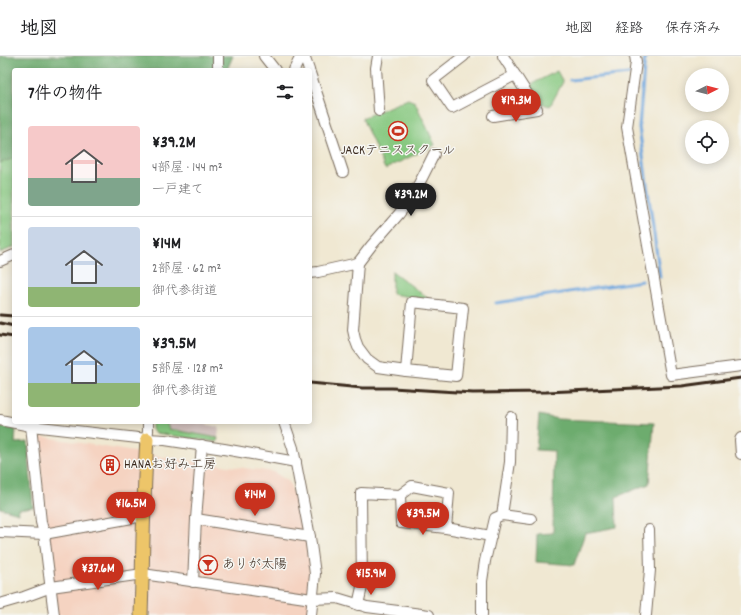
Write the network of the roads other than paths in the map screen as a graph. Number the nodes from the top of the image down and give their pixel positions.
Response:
1 (218, 56) edge
2 (264, 56) edge
3 (301, 56) edge
4 (304, 56) edge
5 (378, 56) edge
6 (464, 56) edge
7 (503, 56) edge
8 (635, 56) edge
9 (218, 68) edge
10 (273, 68) edge
11 (295, 68) edge
12 (308, 68) edge
13 (515, 75) junction
14 (312, 79) edge
15 (379, 111) dead end
16 (493, 116) dead end
17 (434, 154) dead end
18 (343, 172) dead end
19 (12, 256) edge
20 (0, 261) edge
21 (358, 263) junction
22 (312, 273) edge
23 (741, 366) edge
24 (406, 371) junction
25 (512, 417) dead end
26 (0, 420) edge
27 (12, 422) edge
28 (21, 424) edge
29 (148, 424) edge
30 (285, 424) edge
31 (31, 426) junction
32 (741, 438) edge
33 (147, 439) junction
34 (202, 445) junction
35 (741, 454) edge
36 (296, 462) junction
37 (400, 495) junction
38 (502, 514) junction
39 (143, 516) junction
40 (196, 519) junction
41 (531, 519) dead end
42 (446, 528) junction
43 (649, 530) dead end
44 (0, 532) edge
45 (44, 534) junction
46 (491, 536) junction
47 (310, 537) junction
48 (143, 574) junction
49 (193, 582) junction
50 (51, 587) junction
51 (312, 599) junction
52 (0, 604) edge
53 (363, 609) edge
54 (54, 615) edge
55 (141, 615) edge
56 (311, 615) edge
57 (429, 615) edge
58 (482, 615) edge
59 (646, 615) edge

1 - 9 street
2 - 10 street
3 - 11 street
4 - 12 street
5 - 15 street
6 - 13 street
7 - 13 street
8 - 23 street
13 - 16 street
14 - 18 street
17 - 21 street
19 - 20 street
21 - 22 street
21 - 24 street
24 - 24 street
25 - 38 street
26 - 27 street
28 - 31 street
29 - 33 street
30 - 36 street
31 - 33 street
31 - 45 street
32 - 35 street
33 - 34 street
33 - 39 main road
34 - 36 street
34 - 40 street
36 - 47 street
37 - 42 street
37 - 42 street
37 - 53 street
38 - 41 street
38 - 46 street
39 - 45 street
39 - 48 main road
40 - 47 street
40 - 49 street
42 - 46 street
43 - 59 street
44 - 45 street
45 - 50 street
46 - 58 street
47 - 51 street
48 - 49 street
48 - 50 street
48 - 55 main road
49 - 51 street
50 - 52 street
50 - 54 street
51 - 53 street
51 - 56 street
53 - 57 street

